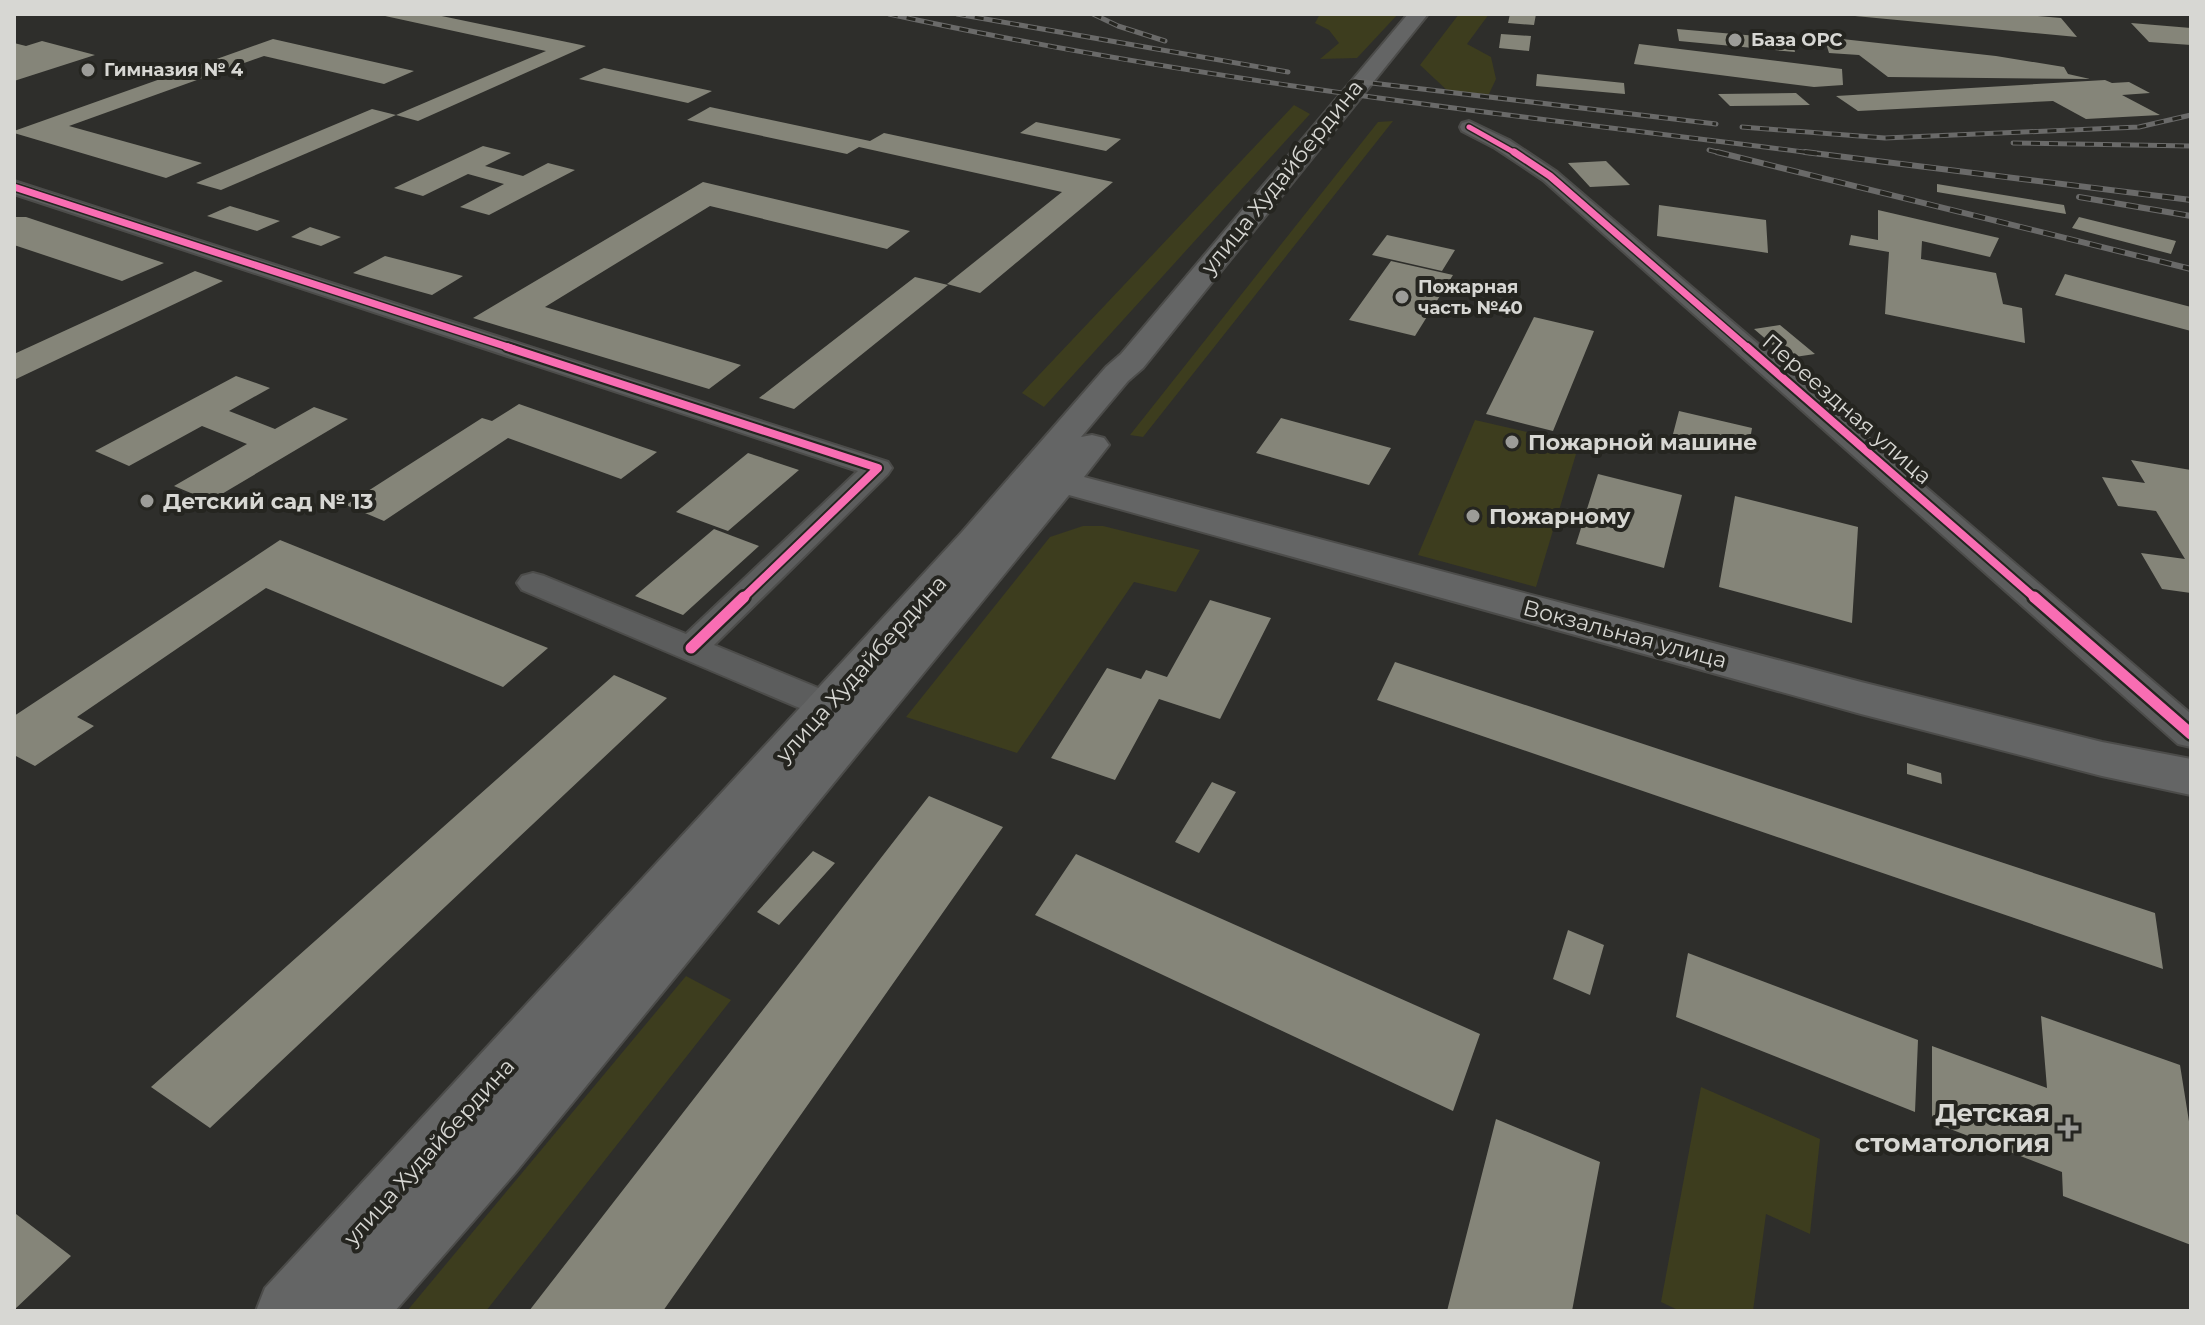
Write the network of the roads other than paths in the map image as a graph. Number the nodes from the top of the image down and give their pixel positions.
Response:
1 (1418, 14) edge
2 (1437, 14) edge
3 (1469, 127) dead end
4 (14, 187) edge
5 (1132, 361) junction
6 (1050, 479) junction
7 (975, 541) junction
8 (533, 583) dead end
9 (691, 648) junction
10 (828, 706) junction
11 (2191, 734) edge
12 (2191, 777) edge
13 (288, 1311) edge
14 (352, 1311) edge

1 - 5 main road, улица Худайбердина
2 - 6 main road, улица Худайбердина
3 - 11 street, Переездная улица
4 - 9 street
5 - 6 main road
5 - 7 main road, улица Худайбердина
6 - 7 main road
6 - 12 main road, Вокзальная улица
6 - 14 main road, улица Худайбердина
7 - 10 main road, улица Худайбердина
8 - 9 street
9 - 10 street
10 - 13 main road, улица Худайбердина

